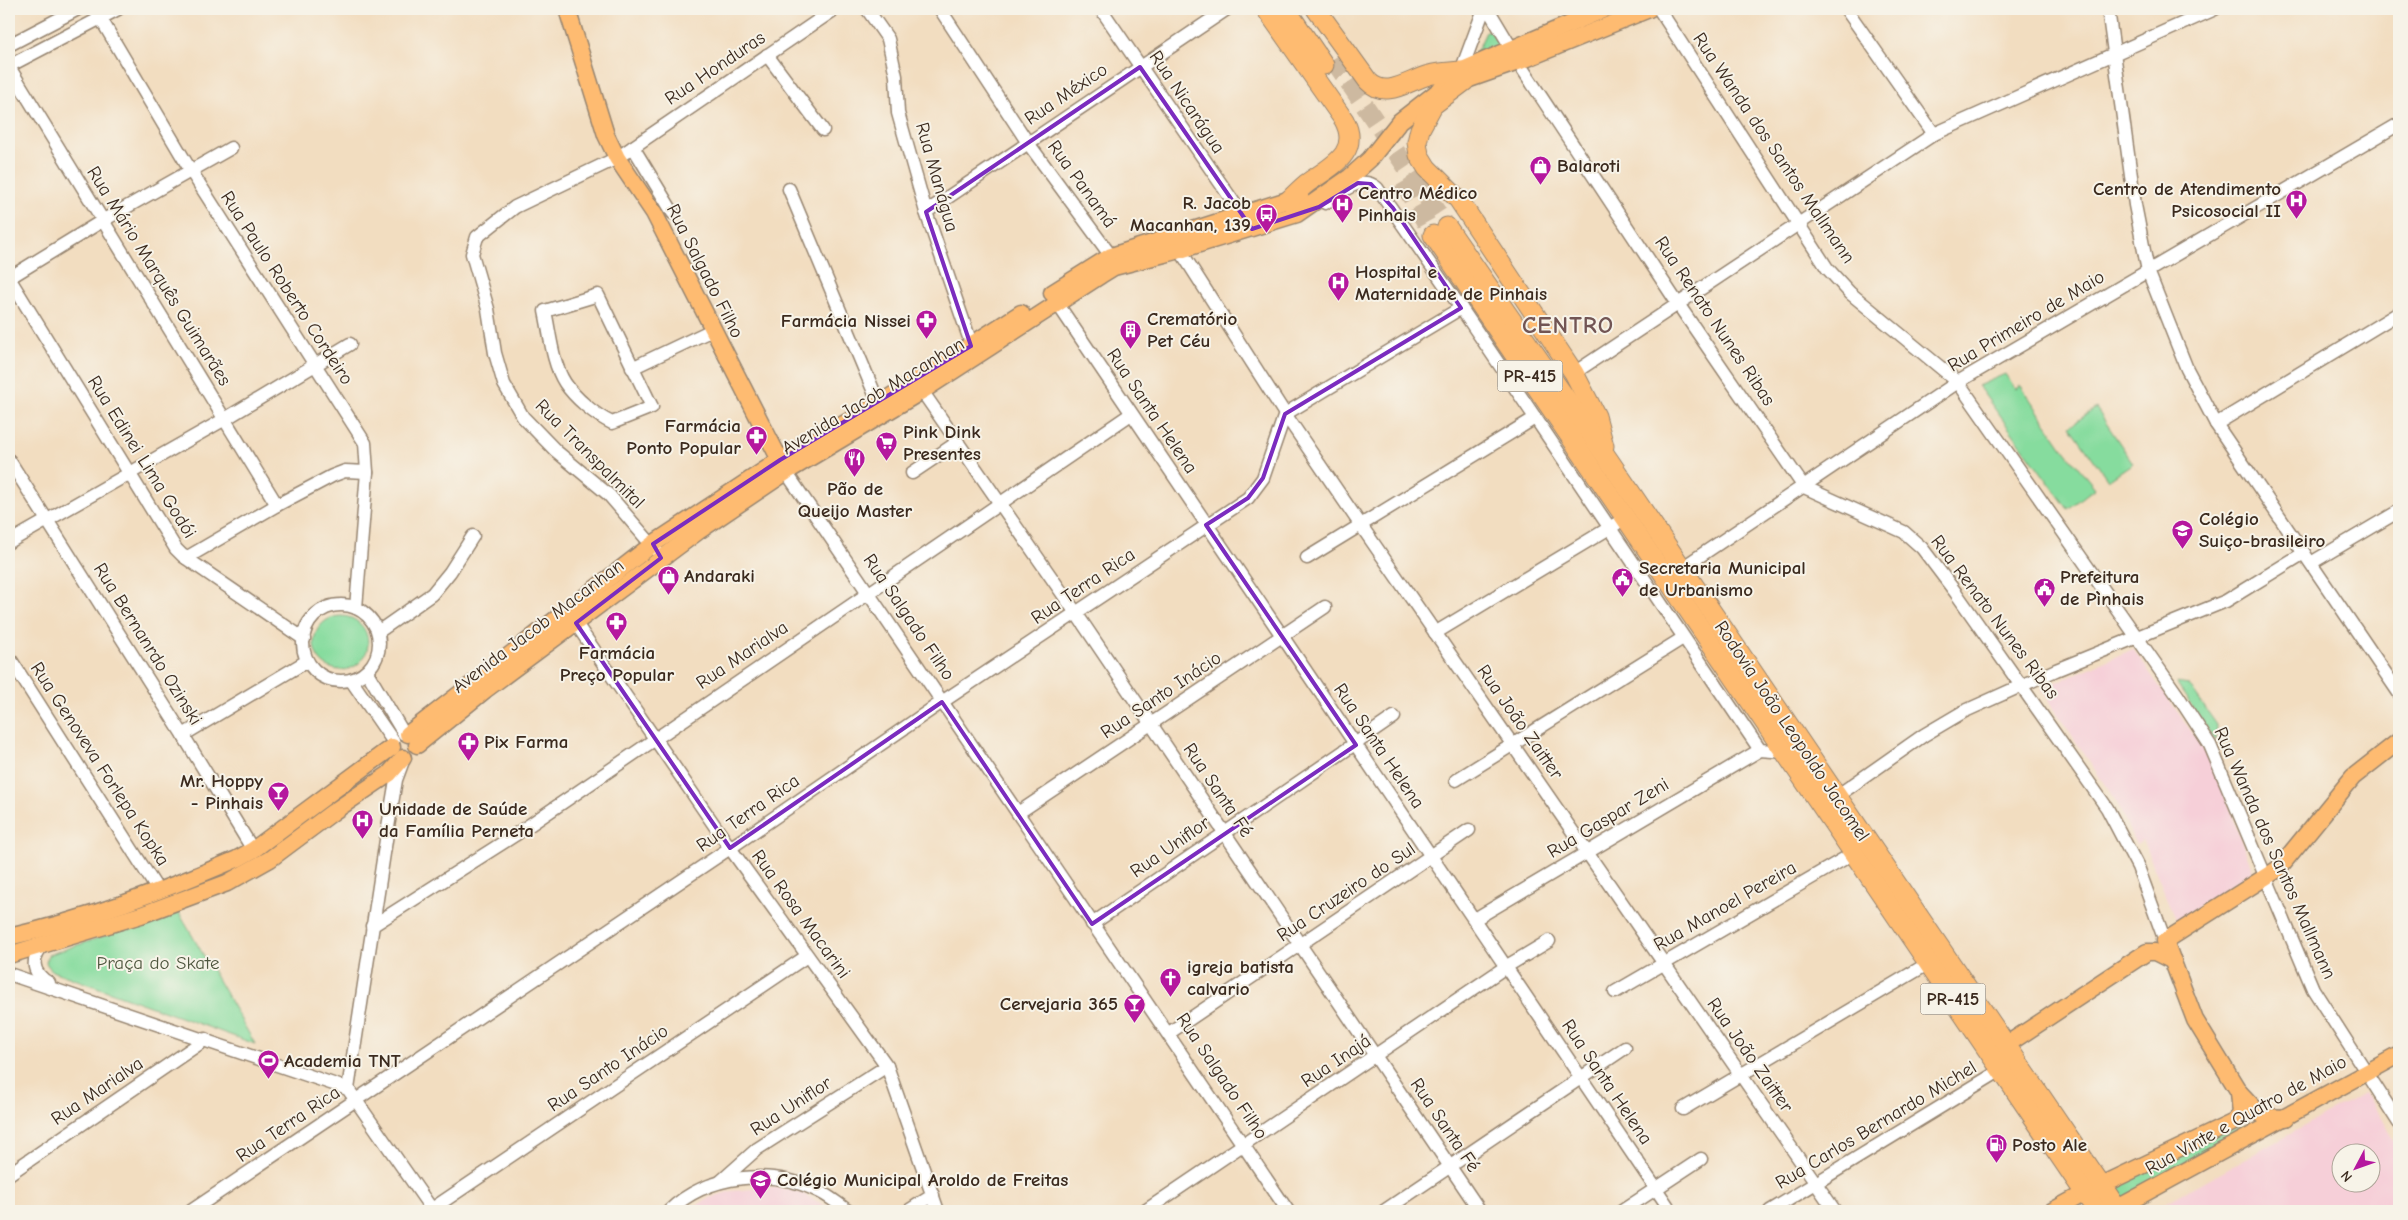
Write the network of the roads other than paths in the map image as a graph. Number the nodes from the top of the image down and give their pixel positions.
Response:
1 (78, 9) edge
2 (118, 9) edge
3 (567, 9) edge
4 (835, 9) edge
5 (867, 9) edge
6 (940, 9) edge
7 (1101, 9) edge
8 (1227, 9) edge
9 (1266, 9) edge
10 (1286, 9) edge
11 (1299, 9) edge
12 (1316, 9) edge
13 (1484, 9) edge
14 (1488, 9) edge
15 (1605, 9) edge
16 (1649, 9) edge
17 (1659, 9) edge
18 (1846, 9) edge
19 (2108, 9) edge
20 (2215, 9) edge
21 (98, 14) edge
22 (9, 45) edge
23 (2114, 53) junction
24 (767, 55) junction
25 (1515, 55) junction
26 (9, 66) edge
27 (1140, 67) junction
28 (1463, 76) junction
29 (2399, 124) edge
30 (823, 130) dead end
31 (1934, 134) junction
32 (1028, 142) junction
33 (633, 147) junction
34 (231, 148) dead end
35 (617, 158) junction
36 (191, 171) junction
37 (788, 189) dead end
38 (1293, 207) junction
39 (926, 212) junction
40 (673, 213) dead end
41 (1243, 216) junction
42 (102, 221) junction
43 (1798, 224) junction
44 (1174, 234) junction
45 (1180, 250) junction
46 (1111, 256) junction
47 (2148, 271) junction
48 (9, 278) edge
49 (1056, 303) junction
50 (1678, 304) junction
51 (1461, 308) junction
52 (2399, 313) edge
53 (712, 330) junction
54 (350, 344) dead end
55 (973, 351) junction
56 (314, 366) junction
57 (632, 368) junction
58 (1574, 373) junction
59 (1958, 382) junction
60 (922, 392) junction
61 (879, 404) junction
62 (1131, 414) junction
63 (1285, 414) junction
64 (226, 418) junction
65 (1535, 418) junction
66 (2216, 424) junction
67 (958, 442) junction
68 (1608, 459) junction
69 (9, 460) edge
70 (783, 466) junction
71 (130, 472) junction
72 (367, 472) junction
73 (912, 473) dead end
74 (1804, 487) junction
75 (999, 503) junction
76 (276, 505) junction
77 (2399, 511) edge
78 (1626, 518) junction
79 (46, 520) junction
80 (1360, 524) junction
81 (1206, 525) junction
82 (1610, 529) junction
83 (473, 536) dead end
84 (9, 542) edge
85 (657, 552) junction
86 (186, 558) junction
87 (1307, 558) dead end
88 (2307, 558) junction
89 (1682, 568) junction
90 (868, 592) junction
91 (1325, 607) dead end
92 (356, 608) junction
93 (1076, 613) junction
94 (572, 617) junction
95 (378, 632) junction
96 (1435, 633) junction
97 (1282, 637) junction
98 (1683, 638) junction
99 (2136, 638) junction
100 (304, 639) junction
101 (9, 657) edge
102 (308, 661) junction
103 (367, 672) junction
104 (351, 680) junction
105 (2023, 686) junction
106 (2399, 693) edge
107 (942, 702) junction
108 (1394, 717) dead end
109 (1151, 724) junction
110 (183, 735) junction
111 (654, 738) junction
112 (2399, 741) edge
113 (403, 743) junction
114 (1356, 745) junction
115 (1513, 745) junction
116 (1760, 750) junction
117 (1785, 752) junction
118 (365, 765) junction
119 (1456, 780) dead end
120 (375, 782) junction
121 (1829, 801) junction
122 (1018, 813) junction
123 (1468, 830) dead end
124 (1224, 833) junction
125 (730, 848) junction
126 (252, 850) junction
127 (1586, 853) junction
128 (1854, 853) junction
129 (1432, 856) junction
130 (2265, 876) junction
131 (159, 892) junction
132 (1475, 919) junction
133 (1092, 924) junction
134 (372, 926) junction
135 (9, 937) edge
136 (1548, 941) dead end
137 (2165, 941) junction
138 (45, 943) junction
139 (1300, 946) junction
140 (9, 955) edge
141 (807, 956) junction
142 (2173, 961) junction
143 (1662, 963) junction
144 (1929, 963) junction
145 (1507, 966) junction
146 (9, 974) edge
147 (62, 990) junction
148 (1615, 992) dead end
149 (1168, 1033) junction
150 (206, 1039) junction
151 (2006, 1045) junction
152 (1625, 1048) dead end
153 (2399, 1054) edge
154 (1376, 1056) junction
155 (887, 1066) junction
156 (2001, 1070) junction
157 (2366, 1073) junction
158 (1741, 1074) junction
159 (1582, 1078) junction
160 (348, 1089) junction
161 (2239, 1092) junction
162 (357, 1100) junction
163 (1683, 1109) dead end
164 (2286, 1118) junction
165 (2399, 1123) edge
166 (1244, 1145) junction
167 (1701, 1159) dead end
168 (1451, 1167) junction
169 (9, 1174) edge
170 (720, 1182) junction
171 (1816, 1183) junction
172 (1656, 1188) junction
173 (2093, 1189) junction
174 (933, 1195) junction
175 (2116, 1210) edge
176 (191, 1211) edge
177 (431, 1211) edge
178 (669, 1211) edge
179 (848, 1211) edge
180 (908, 1211) edge
181 (938, 1211) edge
182 (1145, 1211) edge
183 (1288, 1211) edge
184 (1384, 1211) edge
185 (1480, 1211) edge
186 (1622, 1211) edge
187 (1671, 1211) edge
188 (1770, 1211) edge
189 (1835, 1211) edge
190 (2052, 1211) edge
191 (2097, 1211) edge

1 - 22 street
2 - 21 street
3 - 35 main road, Rua Salgado Filho
4 - 24 street, Rua Honduras
5 - 39 street, Rua Manágua
6 - 32 street, Rua Panamá
7 - 27 street, Rua Nicarágua
8 - 27 street, Rua México
9 - 38 highway
10 - 11 highway
12 - 28 highway
13 - 28 street
14 - 25 street, Rua Renato Nunes Ribas
15 - 25 main road
16 - 25 main road
17 - 43 street, Rua Wanda dos Santos Mallmann
18 - 31 street
19 - 23 street
20 - 23 street
21 - 26 street
21 - 36 street, Rua Paulo Roberto Cordeiro
23 - 31 street
23 - 47 street
24 - 30 street
24 - 33 street, Rua Honduras
25 - 28 main road, Avenida Jacob Macanhan
25 - 50 street, Rua Renato Nunes Ribas
26 - 42 street, Rua Mário Marquês Guimarães
27 - 32 street, Rua México
27 - 41 street, Rua Nicarágua
28 - 38 main road, Avenida Jacob Macanhan
28 - 58 highway
29 - 47 street, Rua Primeiro de Maio
31 - 43 street
32 - 39 street, Rua México
32 - 46 street, Rua Panamá
33 - 35 street, Rua Honduras
33 - 40 street
34 - 36 street
35 - 53 main road, Rua Salgado Filho
35 - 85 street, Rua Transpalmital
36 - 42 street
36 - 56 street, Rua Paulo Roberto Cordeiro
37 - 61 street
38 - 41 main road, Avenida Jacob Macanhan
38 - 45 main road, Avenida Jacob Macanhan
38 - 51 street
39 - 55 street, Rua Manágua
41 - 44 main road, Avenida Jacob Macanhan
42 - 48 street
42 - 64 street, Rua Mário Marquês Guimarães
43 - 50 street
43 - 59 street, Rua Wanda dos Santos Mallmann
44 - 45 main road
44 - 46 main road, Avenida Jacob Macanhan
45 - 49 main road, Avenida Jacob Macanhan
45 - 63 street, Rua João Zaitter
46 - 55 main road, Avenida Jacob Macanhan
47 - 59 street, Rua Primeiro de Maio
47 - 66 street
48 - 71 street, Rua Edinei Lima Godói
49 - 55 main road, Avenida Jacob Macanhan
49 - 62 street, Rua Santa Helena
50 - 58 street
50 - 74 street, Rua Renato Nunes Ribas
51 - 63 street
51 - 65 street
52 - 66 street
53 - 57 street
53 - 70 main road, Rua Salgado Filho
54 - 56 street
55 - 60 main road, Avenida Jacob Macanhan
55 - 61 main road, Avenida Jacob Macanhan
56 - 64 street
56 - 72 street, Rua Paulo Roberto Cordeiro
57 - 57 street
58 - 68 highway
59 - 74 street, Rua Primeiro de Maio
59 - 99 street, Rua Wanda dos Santos Mallmann
60 - 67 street, Rua Santa Fé
60 - 70 main road, Avenida Jacob Macanhan
61 - 70 main road, Avenida Jacob Macanhan
62 - 75 street, Rua Marialva
62 - 81 street, Rua Santa Helena
63 - 80 street, Rua João Zaitter
63 - 81 street, Rua Terra Rica
64 - 71 street
64 - 76 street, Rua Mário Marquês Guimarães
65 - 80 street
65 - 82 street
66 - 88 street
67 - 73 street
67 - 75 street, Rua Santa Fé
68 - 78 highway, Rodovia João Leopoldo Jacomel / PR-415
68 - 89 highway, Rodovia João Leopoldo Jacomel / PR-415
69 - 79 street, Rua Bernanrdo Ozinski
70 - 85 main road, Avenida Jacob Macanhan
70 - 90 street, Rua Salgado Filho
71 - 79 street
71 - 86 street, Rua Edinei Lima Godói
72 - 76 street
72 - 92 street, Rua Paulo Roberto Cordeiro
74 - 89 street, Rua Primeiro de Maio
74 - 105 street, Rua Renato Nunes Ribas
75 - 90 street, Rua Marialva
75 - 93 street, Rua Santa Fé
76 - 86 street
77 - 88 street
78 - 82 street
78 - 117 highway, Rodovia João Leopoldo Jacomel / PR-415
79 - 84 street
79 - 110 street, Rua Bernanrdo Ozinski
80 - 87 street
80 - 96 street, Rua João Zaitter
81 - 93 street, Rua Terra Rica
81 - 97 street, Rua Santa Helena
82 - 96 street
82 - 98 street
83 - 95 street
85 - 94 main road, Avenida Jacob Macanhan
86 - 100 street, Rua Edinei Lima Godói
88 - 99 street
88 - 106 street
89 - 121 highway, Rodovia João Leopoldo Jacomel / PR-415
90 - 107 street, Rua Salgado Filho
90 - 111 street, Rua Marialva
91 - 97 street, Rua Santo Inácio
92 - 95 street
92 - 100 street
93 - 107 street, Rua Terra Rica
93 - 109 street, Rua Santa Fé
94 - 111 street, Rua Rosa Macarini
94 - 113 main road, Avenida Jacob Macanhan
95 - 103 street
96 - 115 street, Rua João Zaitter
97 - 109 street, Rua Santo Inácio
97 - 114 street, Rua Santa Helena
98 - 115 street
98 - 116 street
99 - 105 street
99 - 130 street, Rua Wanda dos Santos Mallmann
100 - 102 street
101 - 131 street, Rua Genoveva Forlepa Kopka
102 - 104 street
102 - 110 street
103 - 104 street
103 - 113 street
104 - 113 street
105 - 121 street
105 - 137 street, Rua Renato Nunes Ribas
107 - 122 street, Rua Salgado Filho
107 - 125 street, Rua Terra Rica
108 - 114 street, Rua Uniflor
109 - 122 street, Rua Santo Inácio
109 - 124 street, Rua Santa Fé
110 - 126 street, Rua Bernanrdo Ozinski
111 - 125 street, Rua Rosa Macarini
111 - 134 street, Rua Marialva
112 - 130 main road
113 - 118 main road, Avenida Jacob Macanhan
113 - 120 main road, Avenida Jacob Macanhan
113 - 134 street
114 - 124 street, Rua Uniflor
114 - 129 street, Rua Santa Helena
115 - 119 street
115 - 127 street, Rua João Zaitter
116 - 117 street
116 - 127 street, Rua Gaspar Zeni
117 - 121 highway, Rodovia João Leopoldo Jacomel / PR-415
118 - 120 main road
118 - 126 main road, Avenida Jacob Macanhan
120 - 138 main road, Avenida Jacob Macanhan
121 - 128 highway, Rodovia João Leopoldo Jacomel / PR-415
121 - 151 highway, Rodovia João Leopoldo Jacomel / PR-415
122 - 133 street, Rua Salgado Filho
123 - 129 street, Rua Cruzeiro do Sul
124 - 133 street, Rua Uniflor
124 - 139 street, Rua Santa Fé
125 - 141 street, Rua Rosa Macarini
125 - 162 street, Rua Terra Rica
126 - 131 main road, Avenida Jacob Macanhan
127 - 132 street, Rua Gaspar Zeni
127 - 143 street, Rua João Zaitter
128 - 143 street, Rua Manoel Pereira
128 - 144 highway, Rodovia João Leopoldo Jacomel / PR-415
129 - 132 street, Rua Santa Helena
129 - 139 street, Rua Cruzeiro do Sul
130 - 137 main road
130 - 157 street, Rua Wanda dos Santos Mallmann
131 - 135 main road, Avenida Jacob Macanhan
132 - 145 street, Rua Santa Helena
133 - 149 street, Rua Salgado Filho
134 - 160 street
136 - 145 street, Rua Inajá
137 - 142 main road, Rua Renato Nunes Ribas
138 - 140 main road, Avenida Jacob Macanhan
138 - 147 street
139 - 149 street, Rua Cruzeiro do Sul
139 - 154 street, Rua Santa Fé
141 - 155 street, Rua Rosa Macarini
141 - 177 street, Rua Santo Inácio
142 - 151 main road
142 - 161 main road, Rua Renato Nunes Ribas
143 - 148 street, Rua Manoel Pereira
143 - 158 street, Rua João Zaitter
144 - 156 highway, Rodovia João Leopoldo Jacomel / PR-415
144 - 158 street
145 - 154 street, Rua Inajá
145 - 159 street, Rua Santa Helena
146 - 147 street
147 - 150 street
149 - 166 street, Rua Salgado Filho
150 - 160 street
150 - 169 street, Rua Marialva
151 - 173 highway, Rodovia João Leopoldo Jacomel / PR-415
152 - 159 street
153 - 157 main road, Rua Vinte e Quatro de Maio
154 - 166 street, Rua Inajá
154 - 168 street, Rua Santa Fé
155 - 170 street, Rua Uniflor
155 - 174 street, Rua Rosa Macarini
156 - 171 street, Rua Carlos Bernardo Michel
156 - 173 highway, Rodovia João Leopoldo Jacomel / PR-415
157 - 164 main road, Rua Vinte e Quatro de Maio
157 - 165 street, Rua Wanda dos Santos Mallmann
158 - 163 street
158 - 171 street, Rua João Zaitter
159 - 168 street
159 - 172 street, Rua Santa Helena
160 - 162 street
161 - 164 main road, Rua Renato Nunes Ribas
161 - 173 main road, Rua Vinte e Quatro de Maio
162 - 176 street, Rua Terra Rica
162 - 177 street
164 - 175 main road, Rua Vinte e Quatro de Maio
166 - 182 street, Rua Inajá
166 - 183 street, Rua Salgado Filho
167 - 172 street
168 - 184 street
168 - 185 street, Rua Santa Fé
170 - 178 street
170 - 179 street
171 - 188 street, Rua Carlos Bernardo Michel
171 - 189 street, Rua João Zaitter
172 - 186 street
172 - 187 street, Rua Santa Helena
173 - 175 highway, Rodovia João Leopoldo Jacomel / PR-415
173 - 190 main road, Rua Vinte e Quatro de Maio
173 - 191 highway, Rodovia João Leopoldo Jacomel / PR-415
174 - 180 street
174 - 181 street, Rua Rosa Macarini

